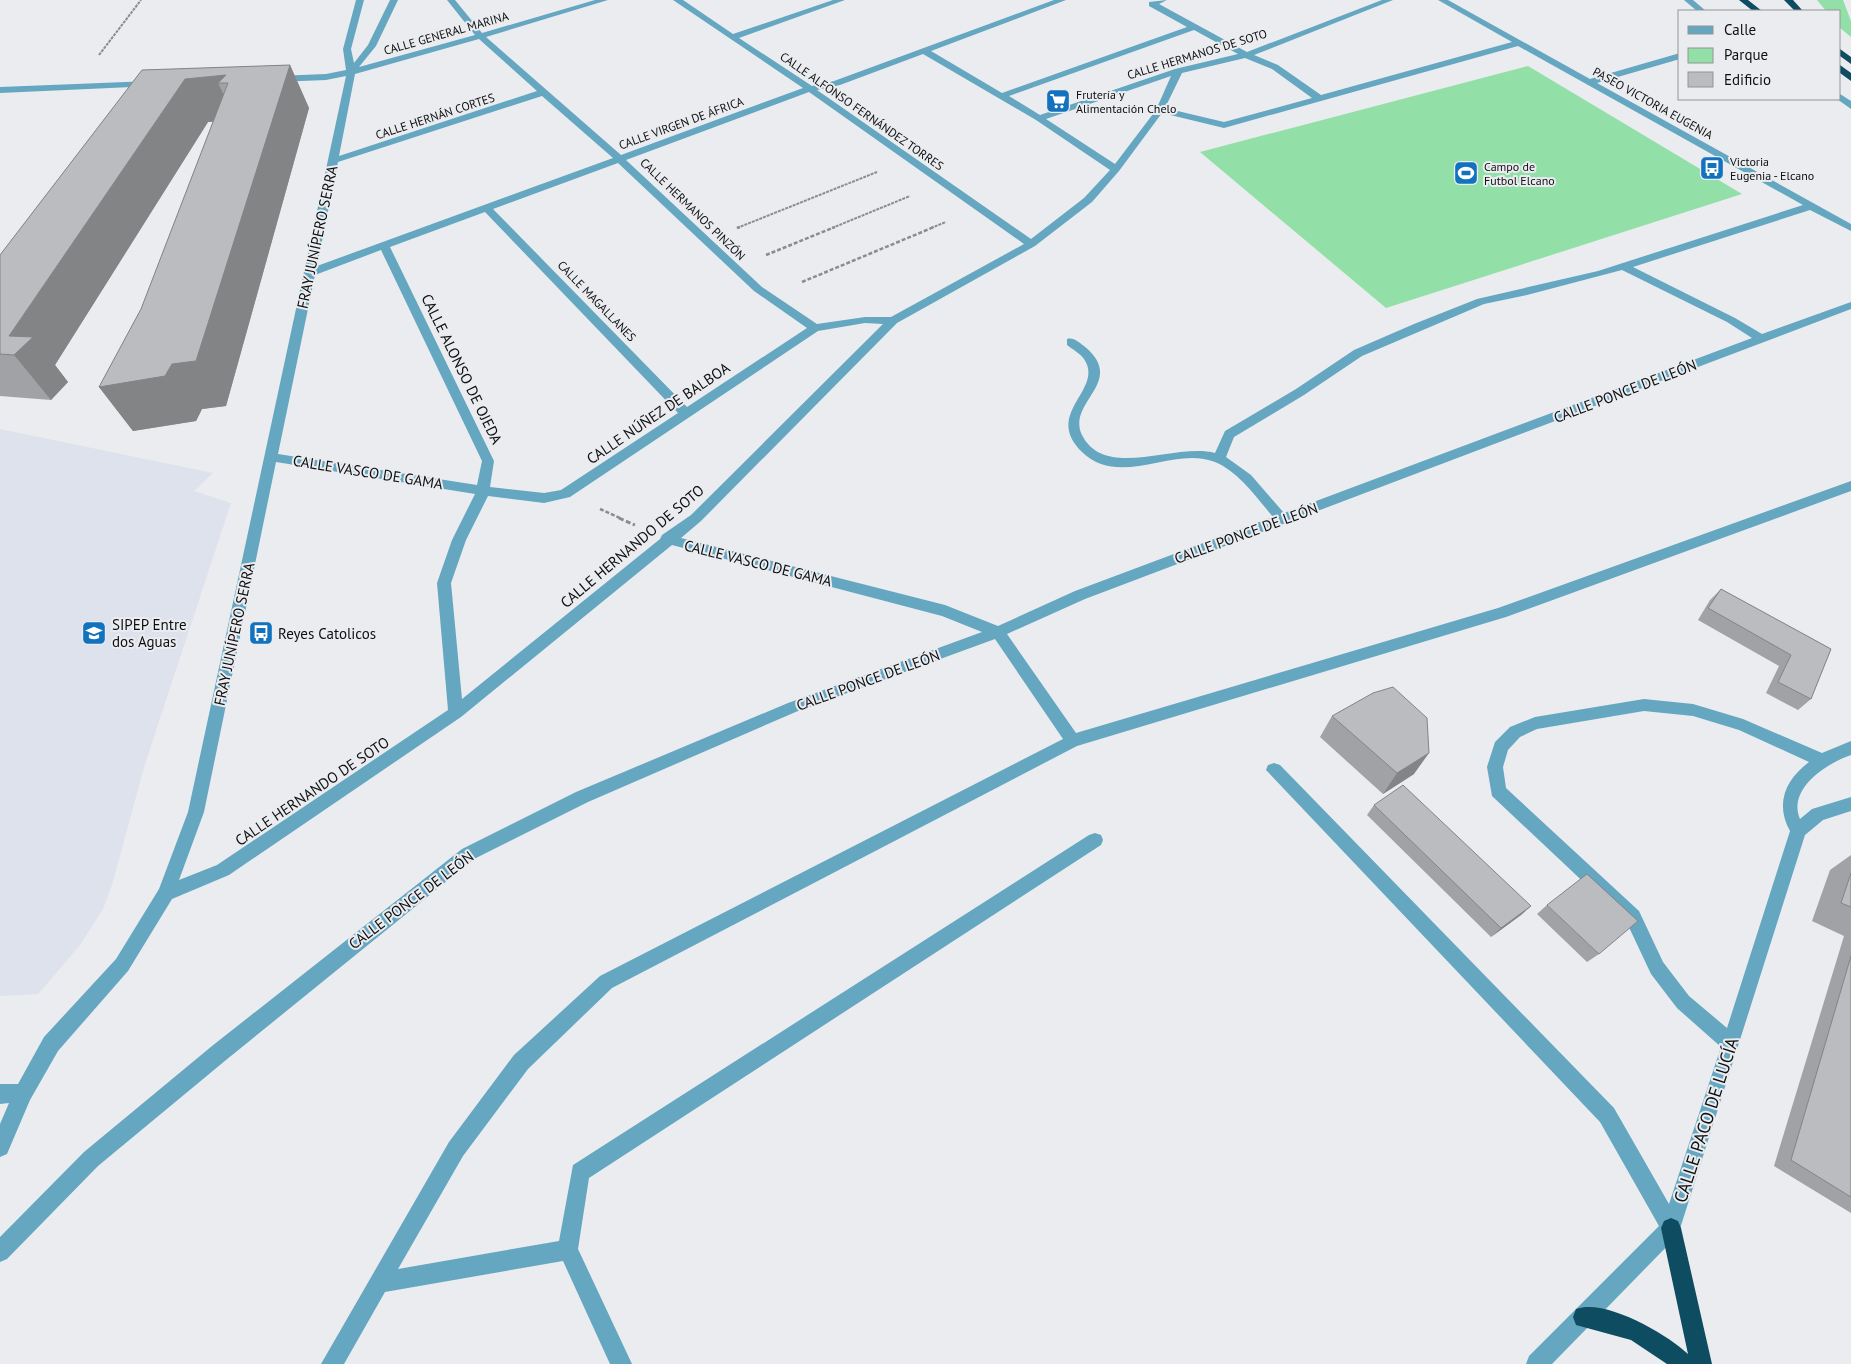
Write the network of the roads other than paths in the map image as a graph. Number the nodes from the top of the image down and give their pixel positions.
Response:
1 (360, 0) edge
2 (394, 0) edge
3 (450, 0) edge
4 (604, 0) edge
5 (677, 0) edge
6 (841, 0) edge
7 (1062, 0) edge
8 (1163, 0) edge
9 (1389, 0) edge
10 (1442, 0) edge
11 (1688, 0) edge
12 (1743, 0) edge
13 (1777, 0) edge
14 (1788, 0) edge
15 (1701, 10) edge
16 (1757, 10) edge
17 (1787, 10) edge
18 (1797, 10) edge
19 (1194, 27) junction
20 (480, 36) junction
21 (732, 37) junction
22 (1519, 43) junction
23 (924, 51) junction
24 (1841, 53) edge
25 (1246, 56) junction
26 (1678, 57) edge
27 (1851, 62) edge
28 (1841, 70) edge
29 (1178, 71) junction
30 (351, 72) junction
31 (1851, 78) edge
32 (268, 79) edge
33 (1590, 82) junction
34 (162, 83) edge
35 (810, 89) junction
36 (0, 90) edge
37 (544, 92) junction
38 (1001, 96) junction
39 (1841, 98) edge
40 (1320, 99) junction
41 (1851, 106) edge
42 (1160, 110) junction
43 (1039, 118) junction
44 (620, 159) junction
45 (334, 160) junction
46 (1116, 170) junction
47 (1811, 206) junction
48 (487, 208) junction
49 (1851, 228) edge
50 (1031, 244) junction
51 (384, 246) junction
52 (1623, 266) junction
53 (309, 272) junction
54 (1851, 305) edge
55 (893, 321) junction
56 (815, 328) junction
57 (1762, 339) junction
58 (1071, 342) dead end
59 (686, 414) junction
60 (272, 457) junction
61 (1219, 458) junction
62 (1851, 486) edge
63 (483, 490) junction
64 (565, 494) joint
65 (1284, 520) junction
66 (668, 539) junction
67 (998, 632) junction
68 (456, 713) junction
69 (1073, 741) junction
70 (1851, 748) edge
71 (1823, 761) junction
72 (1274, 770) dead end
73 (1851, 804) edge
74 (1798, 831) junction
75 (1095, 840) dead end
76 (166, 893) junction
77 (1732, 1044) junction
78 (23, 1093) junction
79 (0, 1094) edge
80 (0, 1147) edge
81 (1671, 1228) junction
82 (568, 1250) junction
83 (0, 1252) edge
84 (379, 1283) junction
85 (1584, 1317) junction
86 (332, 1364) edge
87 (621, 1364) edge
88 (1537, 1364) edge
89 (1683, 1364) edge
90 (1700, 1364) edge

1 - 30 street
2 - 30 street
3 - 20 street, CALLE HERMANOS PINZÓN
4 - 20 street, CALLE GENERAL MARINA
5 - 21 street, CALLE ALFONSO FERNÁNDEZ TORRES
6 - 21 street
7 - 23 street, CALLE VIRGEN DE ÁFRICA
8 - 19 street
9 - 25 street, CALLE HERMANOS DE SOTO
10 - 22 street, PASEO VICTORIA EUGENIA
11 - 15 street
12 - 16 highway
13 - 17 highway
14 - 18 highway
19 - 25 street
19 - 38 street
20 - 30 street, CALLE GENERAL MARINA
20 - 37 street, CALLE HERMANOS PINZÓN
21 - 35 street, CALLE ALFONSO FERNÁNDEZ TORRES
22 - 33 street, PASEO VICTORIA EUGENIA
22 - 40 street
23 - 35 street, CALLE VIRGEN DE ÁFRICA
23 - 38 street
24 - 27 highway
25 - 29 street, CALLE HERMANOS DE SOTO
25 - 40 street
26 - 33 street
28 - 31 highway
29 - 42 street, CALLE HERNANDO DE SOTO
29 - 43 street, CALLE HERMANOS DE SOTO
30 - 32 street, CALLE GENERAL MARINA
30 - 45 street, FRAY JUNÍPERO SERRA
33 - 47 street, PASEO VICTORIA EUGENIA
34 - 36 street
35 - 44 street, CALLE VIRGEN DE ÁFRICA
35 - 50 street, CALLE ALFONSO FERNÁNDEZ TORRES
37 - 44 street, CALLE HERMANOS PINZÓN
37 - 45 street, CALLE HERNÁN CORTES
38 - 43 street
39 - 41 street
40 - 42 street
42 - 46 street, CALLE HERNANDO DE SOTO
43 - 46 street
44 - 48 street, CALLE VIRGEN DE ÁFRICA
44 - 56 street, CALLE HERMANOS PINZÓN
45 - 53 street, FRAY JUNÍPERO SERRA
46 - 50 street, CALLE HERNANDO DE SOTO
47 - 49 street, PASEO VICTORIA EUGENIA
47 - 52 street
48 - 51 street, CALLE VIRGEN DE ÁFRICA
48 - 59 street, CALLE MAGALLANES
50 - 55 street, CALLE HERNANDO DE SOTO
51 - 53 street, CALLE VIRGEN DE ÁFRICA
51 - 63 street, CALLE ALONSO DE OJEDA
52 - 57 street
52 - 61 street
53 - 60 street, FRAY JUNÍPERO SERRA
54 - 57 street, CALLE PONCE DE LEÓN
55 - 56 street, CALLE NÚÑEZ DE BALBOA
55 - 66 street, CALLE HERNANDO DE SOTO
56 - 59 street, CALLE NÚÑEZ DE BALBOA
57 - 65 street, CALLE PONCE DE LEÓN
58 - 61 street
59 - 64 street, CALLE NÚÑEZ DE BALBOA
60 - 63 street, CALLE VASCO DE GAMA
60 - 76 street, FRAY JUNÍPERO SERRA
61 - 65 street
62 - 69 street
63 - 64 street, CALLE VASCO DE GAMA
63 - 68 street, CALLE ALONSO DE OJEDA
65 - 67 street, CALLE PONCE DE LEÓN
66 - 67 street, CALLE VASCO DE GAMA
66 - 68 street, CALLE HERNANDO DE SOTO
67 - 69 street
67 - 83 street, CALLE PONCE DE LEÓN
68 - 76 street, CALLE HERNANDO DE SOTO
69 - 84 street
70 - 71 street
71 - 74 street
71 - 77 street
72 - 81 street
73 - 74 street
74 - 77 street, CALLE PACO DE LUCÍA
75 - 82 street
76 - 78 street, FRAY JUNÍPERO SERRA
77 - 81 street, CALLE PACO DE LUCÍA
78 - 79 street
78 - 80 street, FRAY JUNÍPERO SERRA
81 - 85 street, CALLE PACO DE LUCÍA
81 - 90 highway
82 - 84 street
82 - 87 street
84 - 86 street
85 - 88 street, CALLE PACO DE LUCÍA
85 - 89 highway

